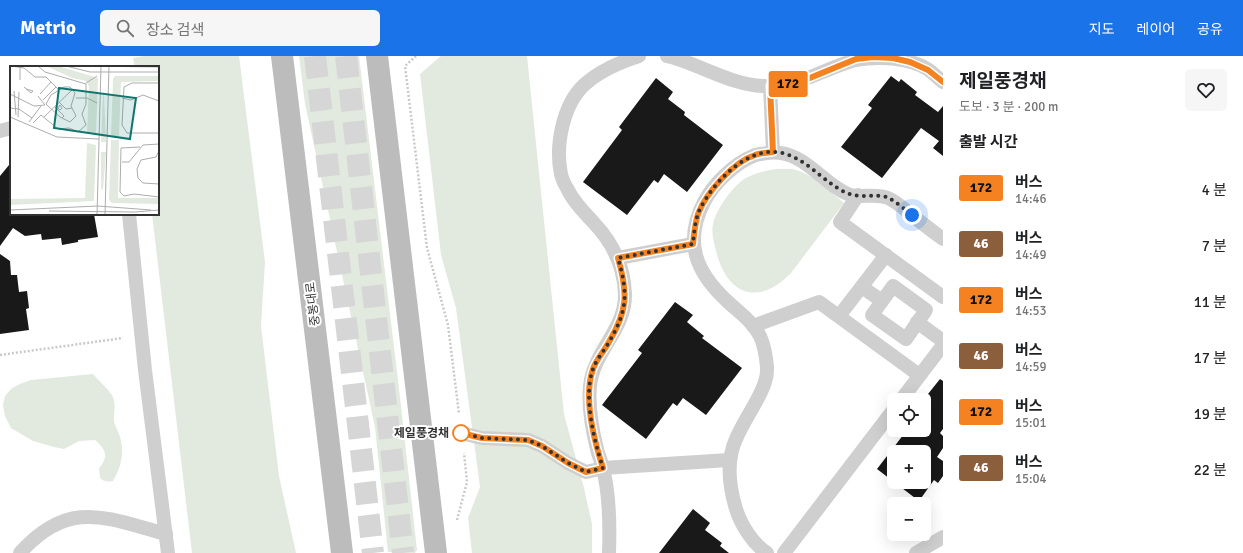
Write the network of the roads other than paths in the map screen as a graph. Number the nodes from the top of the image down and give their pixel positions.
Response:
1 (282, 56) edge
2 (378, 56) edge
3 (639, 56) edge
4 (667, 56) edge
5 (943, 82) edge
6 (770, 86) junction
7 (10, 128) edge
8 (0, 131) edge
9 (773, 152) junction
10 (858, 195) junction
11 (129, 215) edge
12 (943, 239) edge
13 (693, 244) junction
14 (886, 255) junction
15 (618, 258) junction
16 (923, 282) junction
17 (862, 287) junction
18 (943, 297) edge
19 (911, 299) junction
20 (882, 301) junction
21 (839, 316) junction
22 (918, 322) junction
23 (753, 326) junction
24 (890, 328) junction
25 (943, 341) edge
26 (943, 344) edge
27 (878, 345) junction
28 (919, 375) junction
29 (906, 393) edge
30 (887, 418) edge
31 (461, 433) road end
32 (729, 460) junction
33 (603, 468) junction
34 (336, 492) junction
35 (166, 534) junction
36 (943, 537) edge
37 (20, 553) edge
38 (168, 553) edge
39 (342, 553) edge
40 (358, 553) edge
41 (436, 553) edge
42 (609, 553) edge
43 (767, 553) edge
44 (784, 553) edge
45 (916, 553) edge

1 - 34 main road, 중봉대로
2 - 41 main road
3 - 15 lane
4 - 6 lane
5 - 6 lane
6 - 9 lane
7 - 8 lane
9 - 10 lane
9 - 13 lane
10 - 12 lane
10 - 14 lane
11 - 35 lane
13 - 15 lane
13 - 23 lane
14 - 16 lane
14 - 17 lane
15 - 33 lane
16 - 18 lane
16 - 19 lane
17 - 20 lane
17 - 21 lane
19 - 20 lane
19 - 22 lane
20 - 24 lane
21 - 23 lane
21 - 27 lane
22 - 24 lane
22 - 25 lane
23 - 32 lane
24 - 27 lane
26 - 28 lane
27 - 28 lane
28 - 29 lane
30 - 44 lane
31 - 33 lane
32 - 33 lane
32 - 43 lane
33 - 42 lane
34 - 39 main road, 중봉대로
34 - 40 main road
35 - 37 lane
35 - 38 lane
36 - 45 lane

